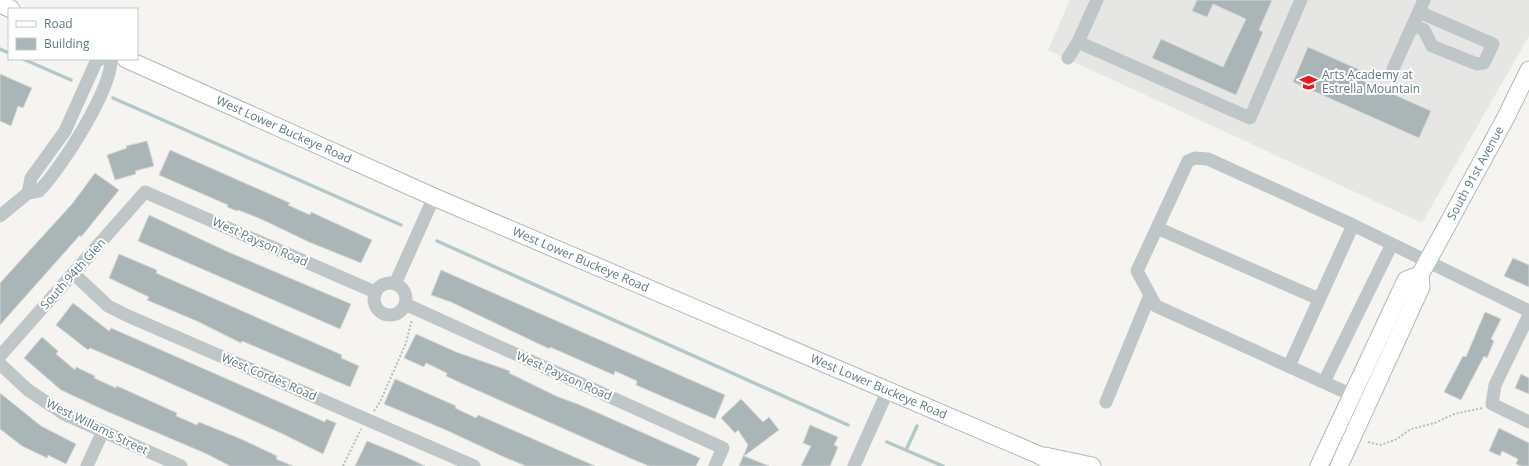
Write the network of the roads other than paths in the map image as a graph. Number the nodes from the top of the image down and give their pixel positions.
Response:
1 (1097, 0) edge
2 (1424, 0) edge
3 (1299, 4) edge
4 (1419, 12) junction
5 (1413, 25) junction
6 (1078, 42) junction
7 (1068, 58) dead end
8 (99, 60) edge
9 (111, 60) edge
10 (128, 60) edge
11 (1393, 69) dead end
12 (1529, 70) edge
13 (145, 192) joint
14 (28, 193) junction
15 (434, 197) junction
16 (0, 216) edge
17 (1353, 224) junction
18 (1156, 228) junction
19 (1392, 244) junction
20 (1424, 268) junction
21 (74, 274) junction
22 (395, 284) junction
23 (375, 292) junction
24 (1150, 295) junction
25 (1319, 299) junction
26 (411, 306) junction
27 (1529, 311) edge
28 (1529, 315) edge
29 (0, 356) edge
30 (0, 364) edge
31 (1289, 366) junction
32 (1324, 382) junction
33 (888, 390) junction
34 (1352, 395) junction
35 (1106, 402) dead end
36 (1529, 422) edge
37 (103, 431) junction
38 (1039, 454) junction
39 (87, 466) edge
40 (181, 466) edge
41 (474, 466) edge
42 (715, 466) edge
43 (854, 466) edge
44 (1057, 466) edge
45 (1092, 466) edge
46 (1319, 466) edge
47 (1339, 466) edge

1 - 6 street
2 - 4 street
3 - 6 street
4 - 5 street
4 - 5 street
5 - 11 street
6 - 7 street
8 - 14 street
9 - 14 street
10 - 15 main road, West Lower Buckeye Road
12 - 20 main road, South 91st Avenue
13 - 21 street, South 94th Glen
13 - 23 street, West Payson Road
14 - 16 street
15 - 22 street
15 - 33 main road, West Lower Buckeye Road
17 - 18 street
17 - 19 street
17 - 25 street
18 - 24 street
18 - 25 street
19 - 20 street
19 - 32 street
20 - 27 street
20 - 34 main road
20 - 47 main road, South 91st Avenue
21 - 29 street, South 94th Glen
21 - 41 street, West Cordes Road
22 - 23 street
22 - 26 street
23 - 26 street
24 - 31 street
24 - 35 street
25 - 31 street
26 - 42 street, West Payson Road
28 - 36 street
30 - 37 street, West Willams Street
31 - 32 street
32 - 34 street
33 - 38 main road, West Lower Buckeye Road
33 - 43 street
34 - 46 main road
37 - 39 street
37 - 40 street, West Willams Street
38 - 44 main road, West Lower Buckeye Road
38 - 45 main road, West Lower Buckeye Road

